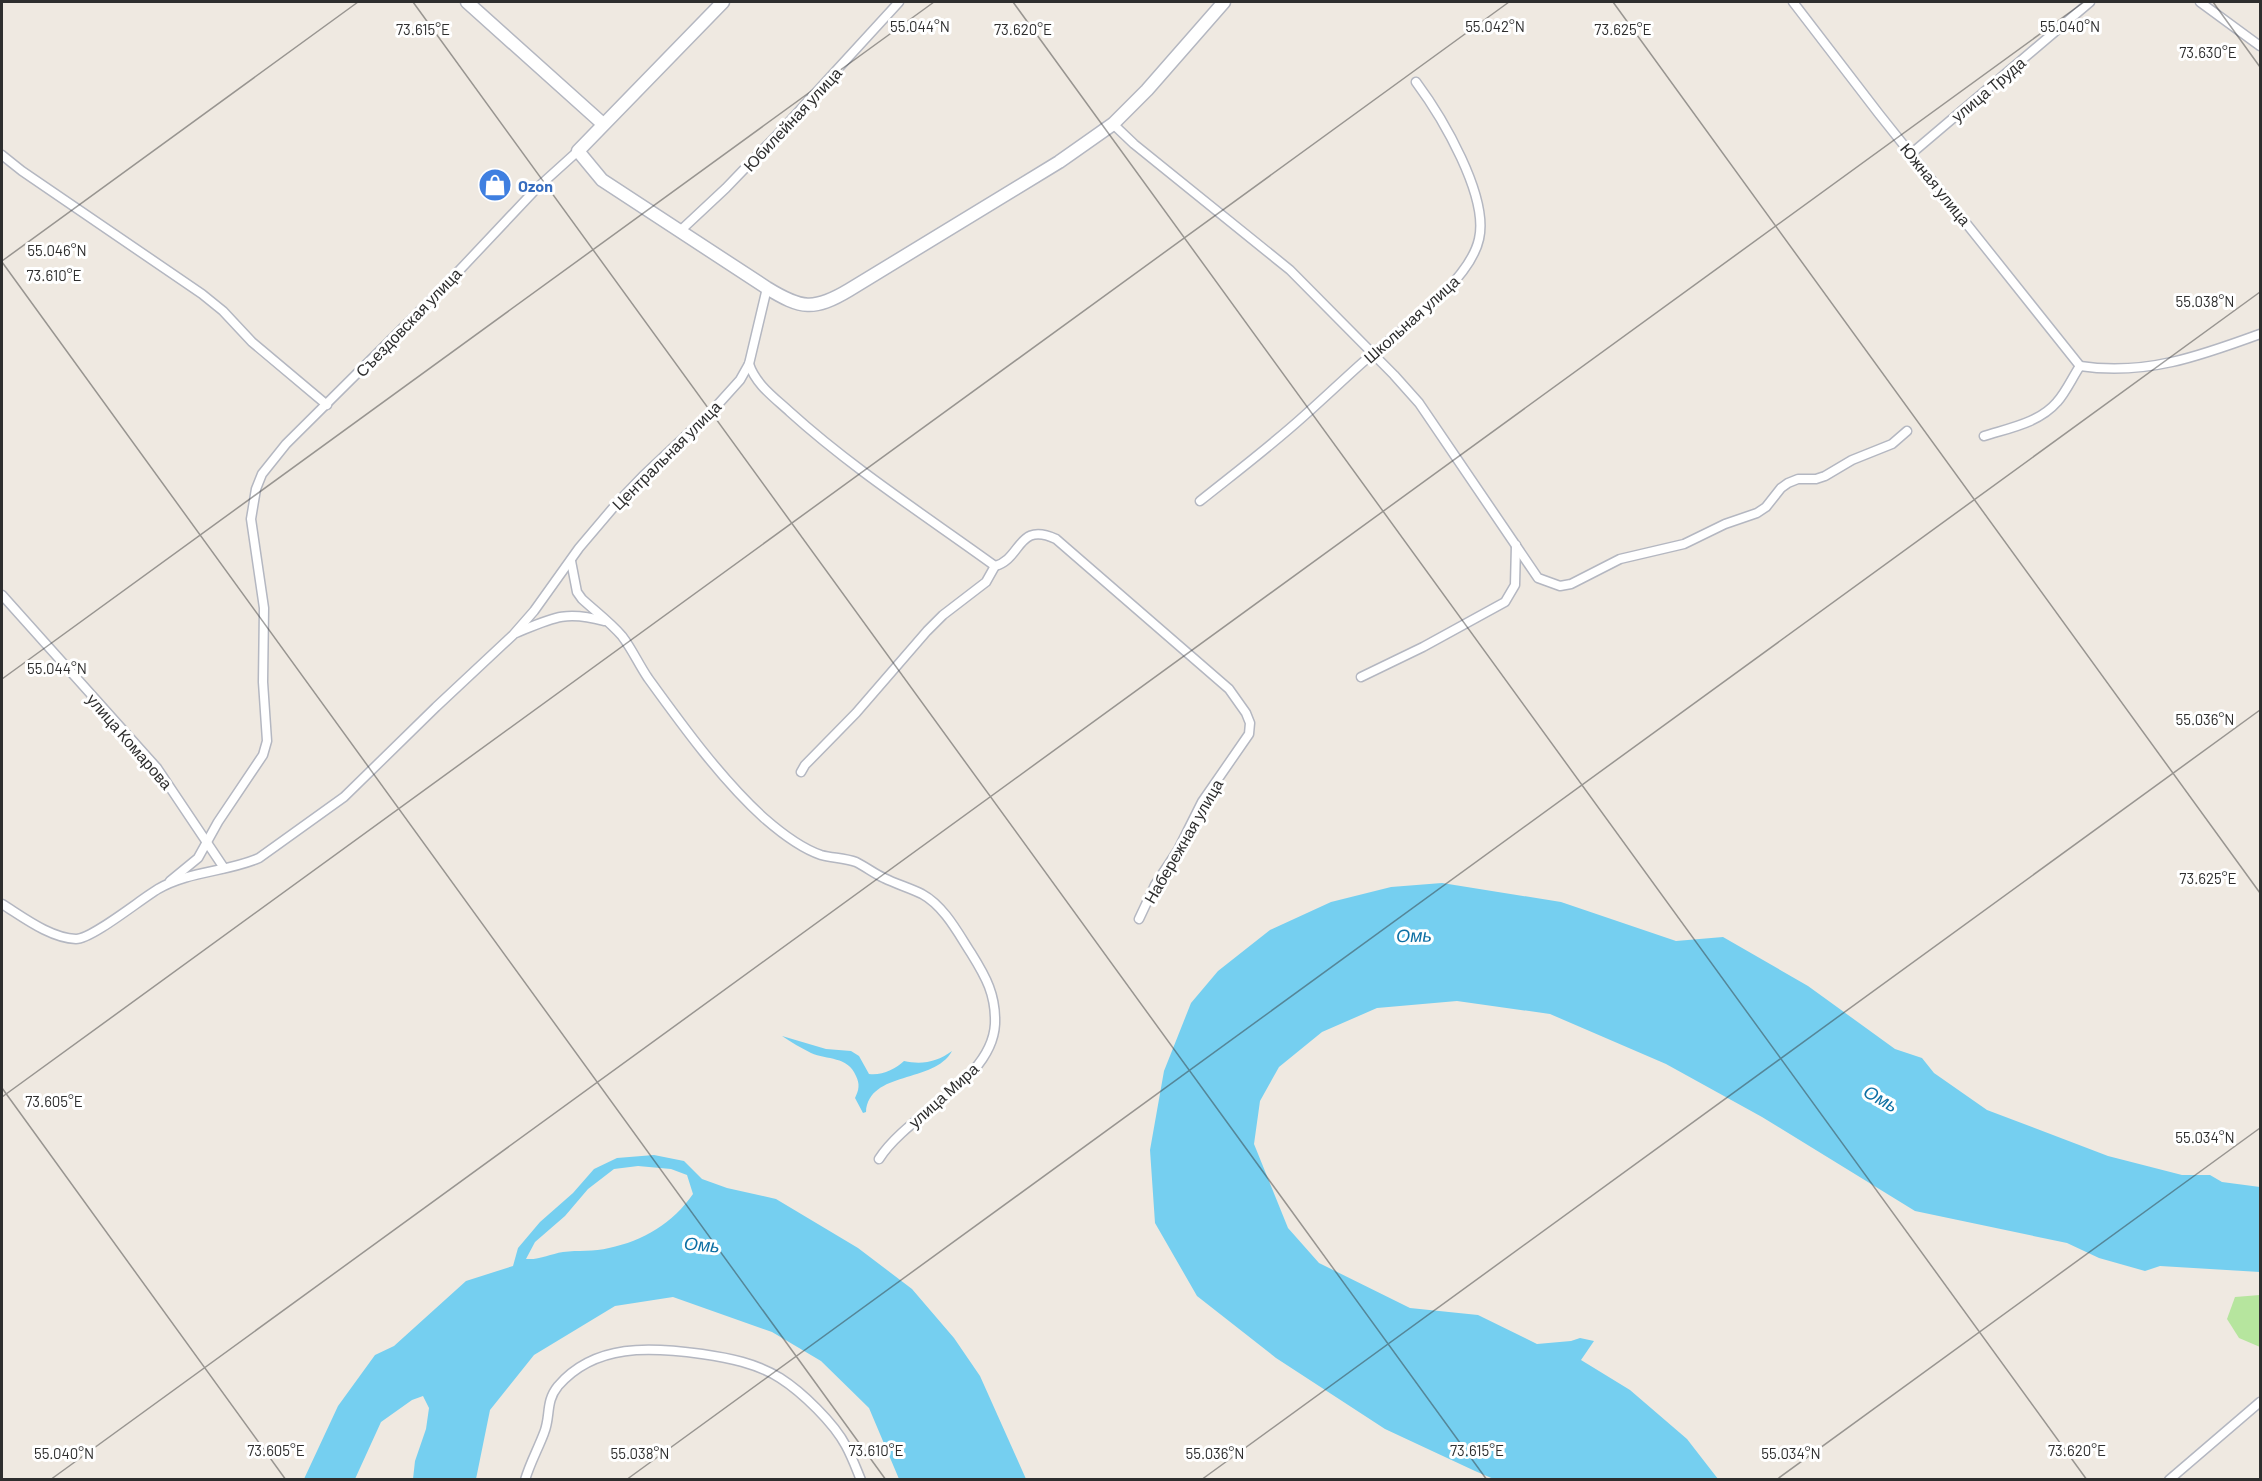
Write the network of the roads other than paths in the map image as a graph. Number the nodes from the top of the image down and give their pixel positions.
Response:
1 (467, 2) edge
2 (723, 2) edge
3 (899, 2) edge
4 (1224, 2) edge
5 (1793, 2) edge
6 (2090, 2) edge
7 (2200, 2) edge
8 (2260, 46) edge
9 (1416, 82) dead end
10 (603, 124) junction
11 (1113, 124) junction
12 (578, 151) junction
13 (1912, 153) junction
14 (2, 155) edge
15 (680, 231) junction
16 (767, 288) junction
17 (2260, 334) edge
18 (1372, 354) junction
19 (749, 364) junction
20 (2080, 366) junction
21 (327, 405) junction
22 (1907, 431) dead end
23 (1984, 436) dead end
24 (1200, 501) dead end
25 (1516, 544) junction
26 (571, 561) junction
27 (995, 566) junction
28 (2, 596) edge
29 (609, 622) junction
30 (513, 635) junction
31 (1361, 677) dead end
32 (801, 772) dead end
33 (206, 841) junction
34 (224, 868) junction
35 (160, 888) junction
36 (2, 904) edge
37 (1139, 919) dead end
38 (879, 1159) dead end
39 (2260, 1402) edge
40 (525, 1479) edge
41 (861, 1479) edge
42 (2169, 1479) edge

1 - 10 street
2 - 10 street
3 - 15 street, Юбилейная улица
4 - 11 street
5 - 13 street, Южная улица
6 - 13 street, улица Труда
7 - 8 street
9 - 18 street, Школьная улица
10 - 12 street
11 - 16 street
11 - 18 street
12 - 15 street
12 - 21 street, Съездовская улица
13 - 20 street, Южная улица
14 - 21 street
15 - 16 street
16 - 19 street, Центральная улица
17 - 20 street
18 - 24 street, Школьная улица
18 - 25 street
19 - 26 street, Центральная улица
19 - 27 street
20 - 23 street
21 - 33 street, Съездовская улица
22 - 25 street
25 - 31 street
26 - 29 street
26 - 30 street, Центральная улица
27 - 32 street
27 - 37 street, Набережная улица
28 - 33 street, улица Комарова
29 - 30 street
29 - 38 street, улица Мира
30 - 34 street, Центральная улица
33 - 34 street, улица Комарова
33 - 35 street, Съездовская улица
34 - 35 street, Центральная улица
35 - 36 street, Центральная улица
39 - 42 street
40 - 41 street

